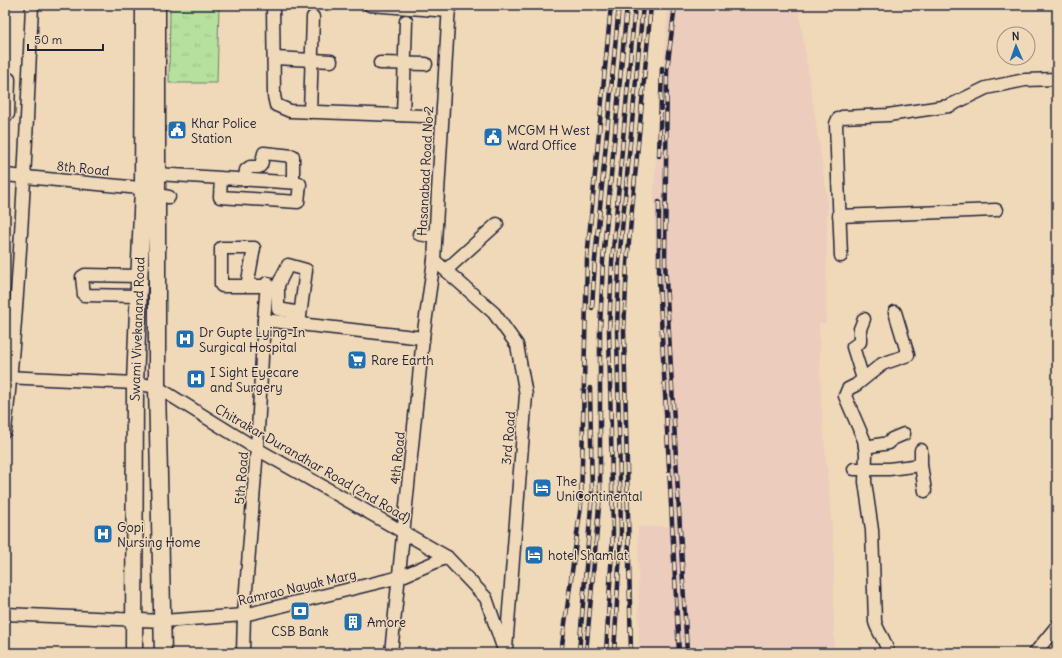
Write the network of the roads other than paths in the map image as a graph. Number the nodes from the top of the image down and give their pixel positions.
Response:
1 (32, 5) edge
2 (144, 5) edge
3 (157, 5) edge
4 (273, 5) edge
5 (370, 5) edge
6 (449, 8) edge
7 (313, 17) dead end
8 (406, 21) dead end
9 (275, 58) junction
10 (312, 60) junction
11 (331, 61) dead end
12 (380, 63) dead end
13 (405, 64) junction
14 (426, 64) dead end
15 (7, 78) edge
16 (1057, 79) edge
17 (29, 80) junction
18 (310, 112) junction
19 (6, 114) edge
20 (28, 115) junction
21 (403, 115) junction
22 (423, 116) dead end
23 (5, 175) edge
24 (25, 176) junction
25 (221, 178) junction
26 (245, 179) junction
27 (261, 180) junction
28 (293, 182) junction
29 (157, 189) junction
30 (259, 200) junction
31 (996, 210) dead end
32 (839, 216) junction
33 (497, 224) dead end
34 (141, 229) junction
35 (158, 229) junction
36 (419, 234) dead end
37 (435, 237) junction
38 (841, 256) dead end
39 (434, 260) junction
40 (446, 270) junction
41 (139, 276) junction
42 (247, 286) dead end
43 (270, 289) junction
44 (138, 296) junction
45 (895, 312) dead end
46 (300, 318) junction
47 (864, 319) dead end
48 (264, 320) junction
49 (423, 338) junction
50 (8, 377) edge
51 (863, 379) junction
52 (135, 383) junction
53 (157, 387) junction
54 (5, 431) edge
55 (904, 434) dead end
56 (865, 447) junction
57 (257, 449) junction
58 (921, 450) dead end
59 (921, 465) junction
60 (860, 469) junction
61 (925, 491) dead end
62 (404, 531) junction
63 (447, 557) junction
64 (400, 577) junction
65 (5, 614) edge
66 (244, 615) junction
67 (134, 620) junction
68 (163, 621) junction
69 (1057, 626) edge
70 (134, 653) edge
71 (163, 653) edge
72 (243, 653) edge
73 (391, 653) edge
74 (505, 653) edge
75 (888, 653) edge
76 (1035, 653) edge

1 - 17 street
2 - 29 main road, Swami Vivekanand Road
3 - 29 main road, Swami Vivekanand Road
4 - 9 street
5 - 6 street
6 - 37 street, Hasanabad Road No 2
7 - 10 street
8 - 13 street
9 - 10 street
9 - 18 street
10 - 11 street
10 - 18 street
12 - 13 street
13 - 14 street
13 - 21 street
15 - 17 street
15 - 19 street
16 - 32 street
17 - 20 street
18 - 21 street
19 - 20 street
20 - 24 street
21 - 22 street
23 - 24 street, 8th Road
24 - 29 street, 8th Road
24 - 50 street
25 - 26 street, 8th Road
25 - 29 street, 8th Road
25 - 30 street
26 - 27 street, 8th Road
26 - 28 street
27 - 28 street, 8th Road
27 - 30 street
28 - 30 street
29 - 34 main road, Swami Vivekanand Road
29 - 35 main road, Swami Vivekanand Road
31 - 32 street
32 - 38 street
33 - 40 street
34 - 35 main road
34 - 41 main road, Swami Vivekanand Road
35 - 53 main road, Swami Vivekanand Road
36 - 37 street
37 - 39 street, Hasanabad Road No 2
39 - 40 street, 3rd Road
39 - 49 street, Hasanabad Road No 2
40 - 74 street, 3rd Road
41 - 44 main road, Swami Vivekanand Road
41 - 44 street
42 - 43 street
43 - 46 street
43 - 46 street
43 - 48 street, 5th Road
44 - 52 main road, Swami Vivekanand Road
45 - 51 street
46 - 48 street
46 - 49 street
47 - 51 street
48 - 57 street, 5th Road
49 - 62 street, 4th Road
50 - 52 street, Chitrakar Durandhar Road (2nd Road)
50 - 54 street
51 - 56 street
52 - 53 street, Chitrakar Durandhar Road (2nd Road)
52 - 67 main road, Swami Vivekanand Road
53 - 57 street, Chitrakar Durandhar Road (2nd Road)
53 - 68 main road, Swami Vivekanand Road
55 - 56 street
56 - 60 street
57 - 62 street, Chitrakar Durandhar Road (2nd Road)
57 - 66 street, 5th Road
58 - 59 street
59 - 60 street
59 - 61 street
60 - 75 street
62 - 63 street, Chitrakar Durandhar Road (2nd Road)
62 - 64 street, 4th Road
63 - 64 street, Ramrao Nayak Marg
63 - 74 street, Chitrakar Durandhar Road (2nd Road)
64 - 66 street, Ramrao Nayak Marg
64 - 73 street, 4th Road
65 - 67 street, Ramrao Nayak Marg
66 - 68 street, Ramrao Nayak Marg
66 - 72 street, 5th Road
67 - 68 street, Ramrao Nayak Marg
67 - 70 main road, Swami Vivekanand Road
68 - 71 main road, Swami Vivekanand Road
69 - 76 street

